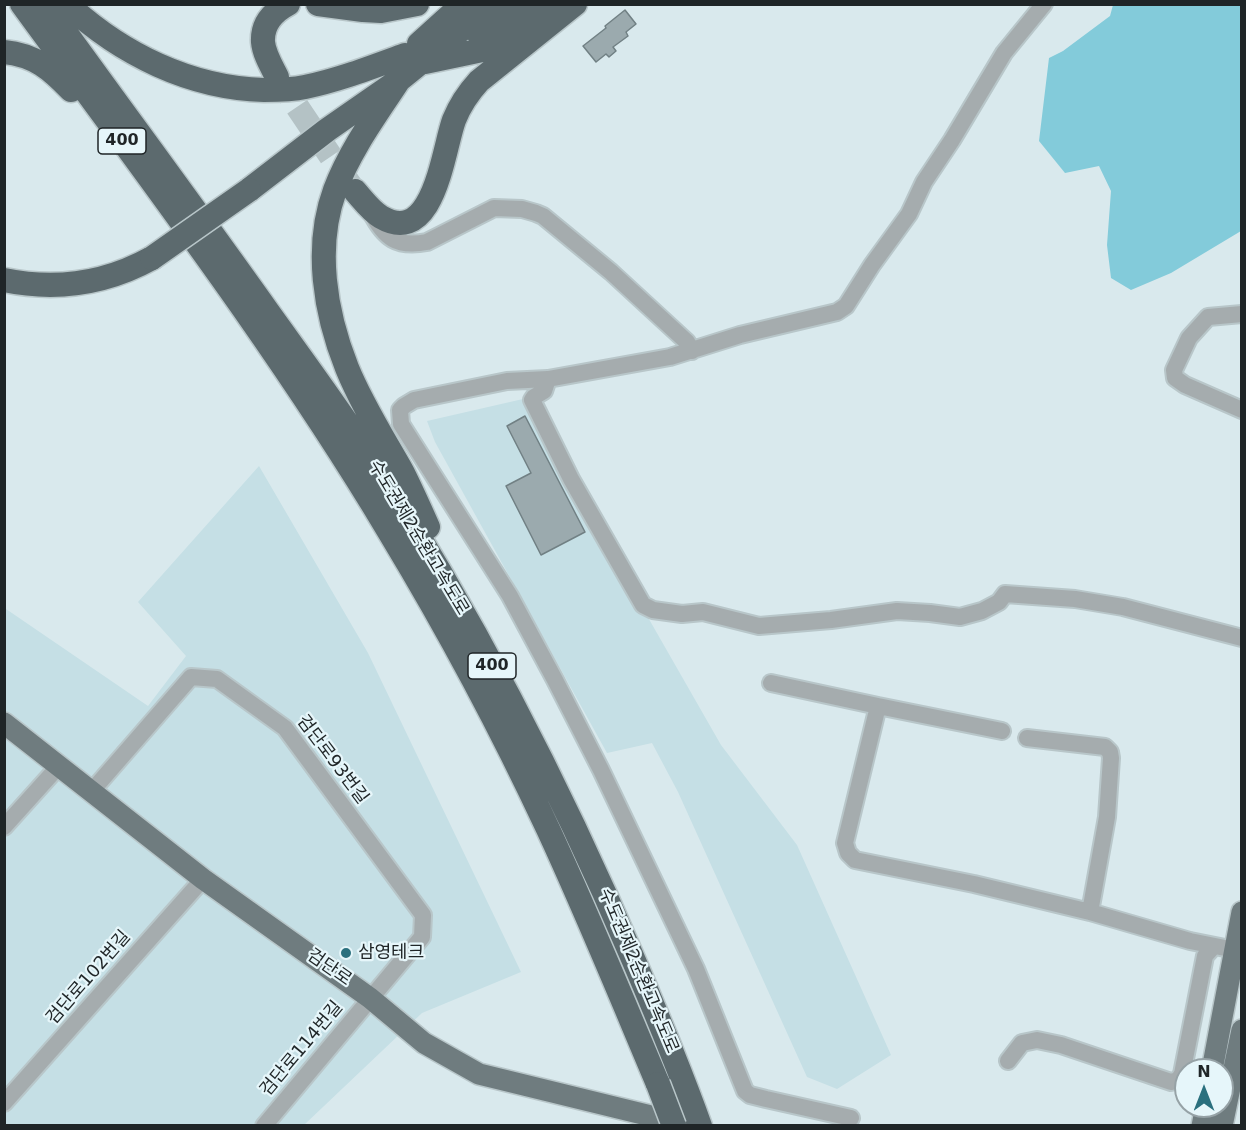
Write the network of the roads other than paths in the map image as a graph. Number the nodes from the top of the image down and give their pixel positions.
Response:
1 (22, 4) edge
2 (45, 4) edge
3 (67, 4) edge
4 (288, 4) edge
5 (318, 4) edge
6 (417, 4) edge
7 (446, 4) edge
8 (454, 4) edge
9 (463, 4) edge
10 (472, 4) edge
11 (493, 4) edge
12 (507, 4) edge
13 (519, 4) edge
14 (533, 4) edge
15 (547, 4) edge
16 (561, 4) edge
17 (575, 4) edge
18 (1044, 4) edge
19 (4, 52) edge
20 (414, 54) junction
21 (277, 77) tunnel mouth
22 (399, 80) junction
23 (139, 164) junction
24 (245, 184) junction
25 (361, 198) joint
26 (149, 253) junction
27 (4, 267) edge
28 (4, 280) edge
29 (1242, 314) edge
30 (692, 351) junction
31 (548, 379) junction
32 (1242, 410) edge
33 (462, 610) junction
34 (1242, 638) edge
35 (771, 683) dead end
36 (878, 706) junction
37 (4, 723) edge
38 (1002, 731) dead end
39 (1027, 738) dead end
40 (58, 767) junction
41 (91, 792) junction
42 (4, 826) edge
43 (203, 879) junction
44 (1090, 912) junction
45 (1242, 912) edge
46 (1214, 946) junction
47 (1234, 950) junction
48 (370, 998) junction
49 (1242, 1030) edge
50 (1214, 1058) edge
51 (1008, 1061) dead end
52 (4, 1103) edge
53 (850, 1123) edge
54 (264, 1125) edge
55 (674, 1125) edge
56 (698, 1125) edge
57 (1222, 1125) edge

1 - 23 highway, 수도권제2순환고속도로 / 400
2 - 33 highway, 수도권제2순환고속도로 / 400
3 - 20 highway
4 - 21 highway
5 - 6 highway
7 - 20 highway
8 - 20 highway
9 - 20 highway
10 - 20 highway
11 - 20 highway
12 - 20 highway
13 - 20 highway
14 - 20 highway
15 - 20 highway
16 - 20 highway
17 - 25 highway
18 - 30 lane
19 - 23 highway
20 - 22 highway
20 - 24 highway
22 - 24 highway
22 - 33 highway
23 - 55 highway, 수도권제2순환고속도로 / 400, bridge
24 - 26 highway, bridge
25 - 30 lane
26 - 27 highway
26 - 28 highway
29 - 32 lane
30 - 31 lane
31 - 34 lane
31 - 53 lane
33 - 56 highway, 수도권제2순환고속도로 / 400
35 - 36 lane
36 - 38 lane
36 - 44 lane
37 - 40 main road, 검단로
39 - 44 lane
40 - 41 main road, 검단로
40 - 42 lane
41 - 43 main road, 검단로
41 - 48 lane, 검단로93번길
43 - 48 main road, 검단로
43 - 52 lane, 검단로102번길
44 - 46 lane
45 - 47 main road
46 - 47 lane
46 - 51 lane
47 - 50 main road
48 - 54 lane, 검단로114번길
48 - 56 main road, 검단로
49 - 57 main road

